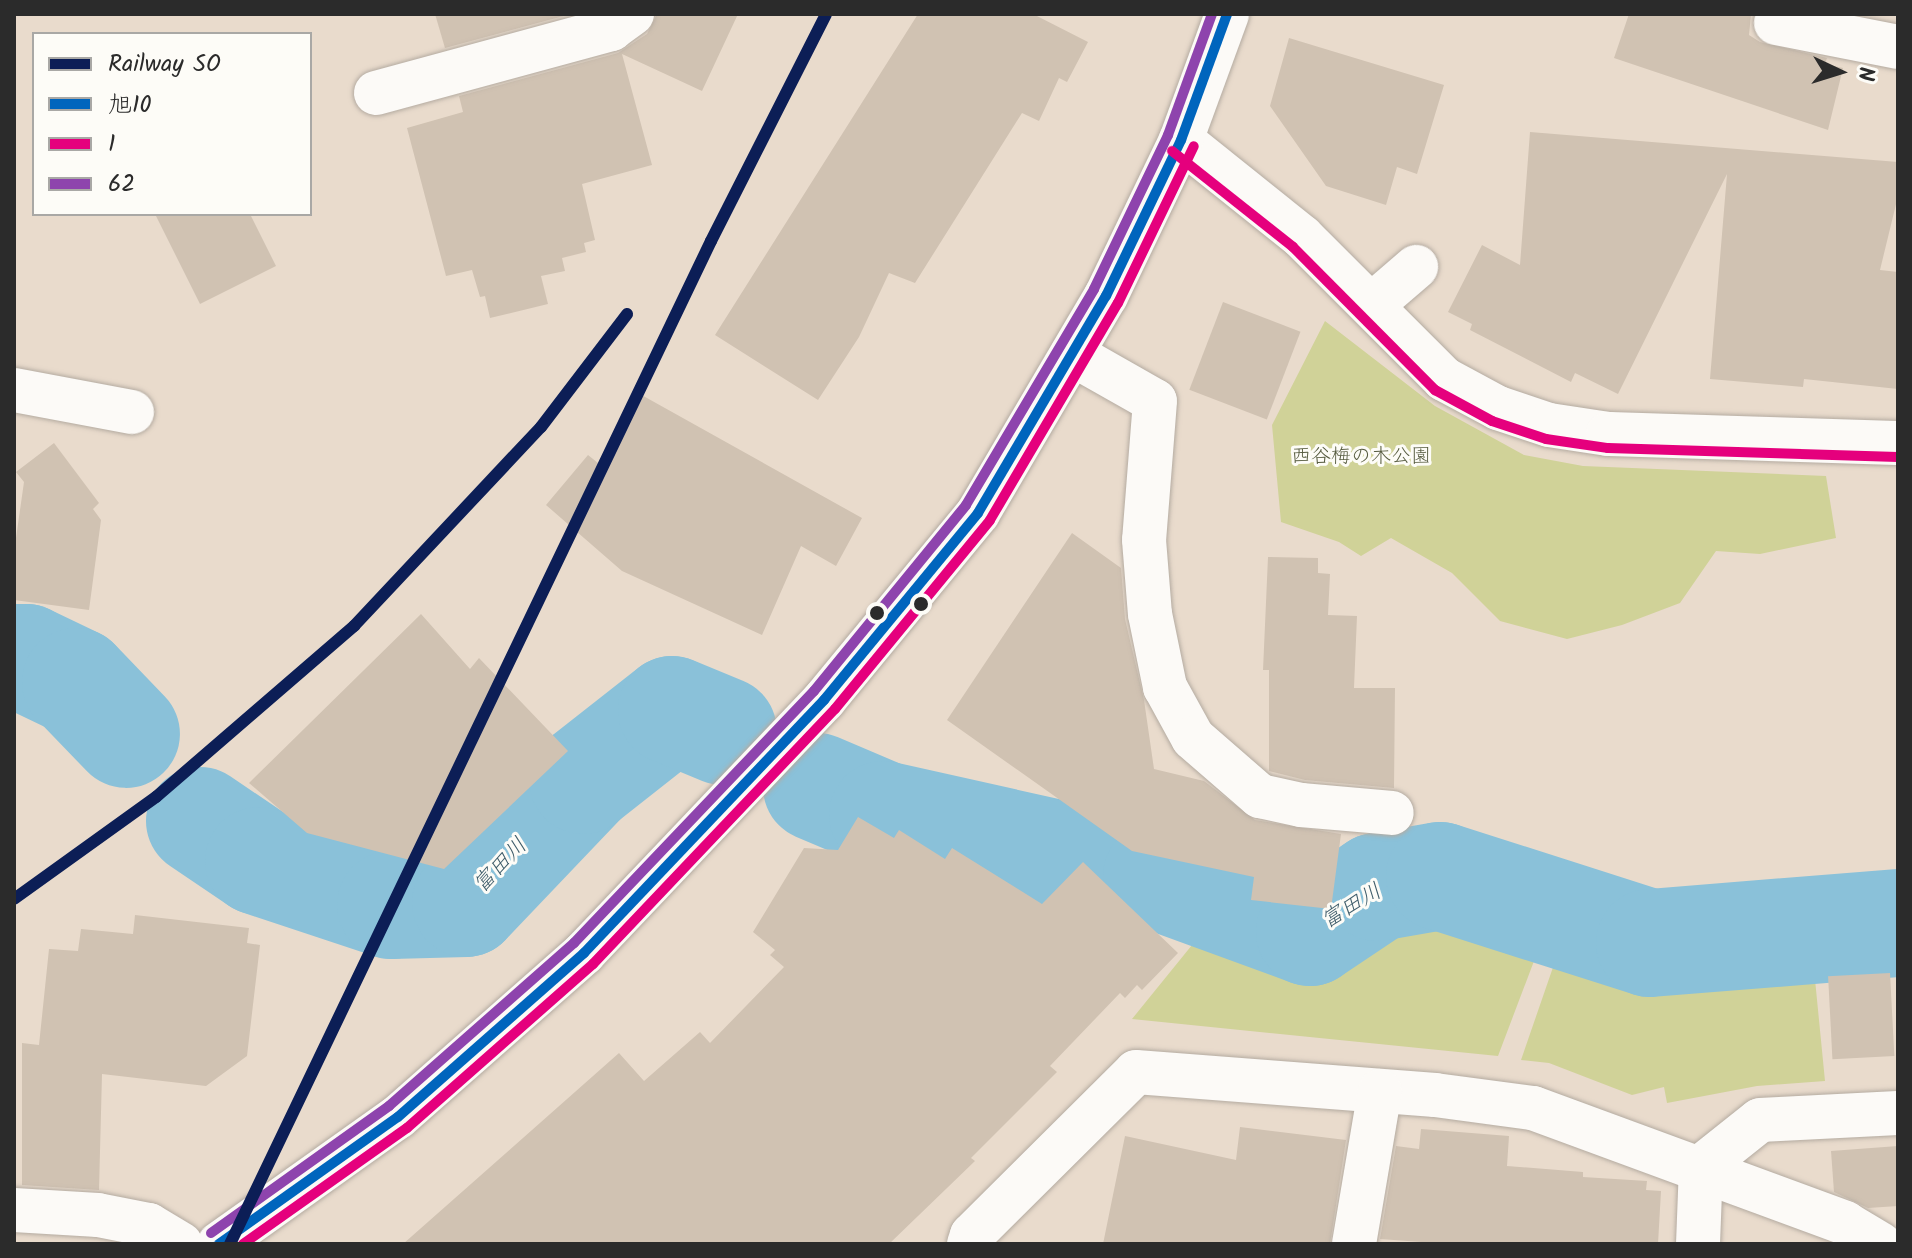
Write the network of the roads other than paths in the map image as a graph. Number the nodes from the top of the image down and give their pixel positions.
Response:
1 (632, 14) edge
2 (1227, 14) edge
3 (1776, 23) dead end
4 (1898, 47) edge
5 (376, 93) dead end
6 (1181, 140) junction
7 (1416, 267) dead end
8 (1373, 304) junction
9 (1072, 354) junction
10 (14, 390) edge
11 (132, 412) dead end
12 (1898, 443) edge
13 (1392, 813) dead end
14 (1380, 1091) junction
15 (1898, 1113) edge
16 (1701, 1167) junction
17 (14, 1210) edge
18 (181, 1244) edge
19 (219, 1244) edge
20 (969, 1244) edge
21 (1354, 1244) edge
22 (1698, 1244) edge
23 (1880, 1244) edge

1 - 5 main road
2 - 6 main road
3 - 4 main road
6 - 8 main road
6 - 9 main road
7 - 8 main road
8 - 12 main road
9 - 13 main road
9 - 19 main road
10 - 11 main road
14 - 16 main road
14 - 20 main road
14 - 21 main road
15 - 16 main road
16 - 22 main road
16 - 23 main road
17 - 18 main road

